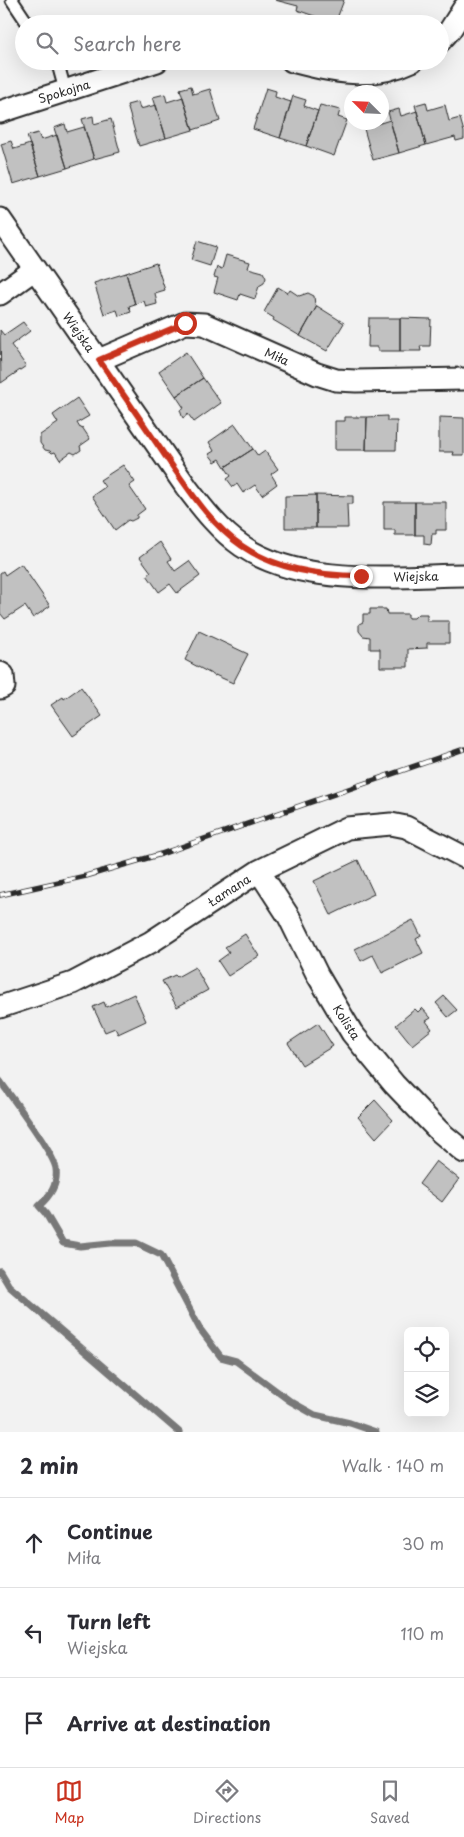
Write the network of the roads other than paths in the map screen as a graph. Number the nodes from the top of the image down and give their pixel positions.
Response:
1 (12, 0) edge
2 (464, 8) edge
3 (22, 15) edge
4 (449, 31) edge
5 (60, 70) edge
6 (129, 70) edge
7 (331, 70) edge
8 (388, 70) edge
9 (66, 90) junction
10 (0, 112) edge
11 (0, 219) edge
12 (35, 269) junction
13 (0, 294) edge
14 (99, 360) junction
15 (464, 379) edge
16 (464, 575) edge
17 (0, 673) edge
18 (0, 688) edge
19 (464, 857) edge
20 (259, 871) junction
21 (0, 1007) edge
22 (464, 1152) edge

1 - 3 lane
2 - 4 street
5 - 9 lane
6 - 9 street, Spokojna
7 - 8 street
9 - 10 street, Spokojna
11 - 12 street, Wiejska
12 - 13 street
12 - 14 street, Wiejska
14 - 15 street, Miła
14 - 16 street, Wiejska
17 - 18 street
19 - 20 street, Łamana
20 - 21 street, Łamana
20 - 22 street, Kolista

